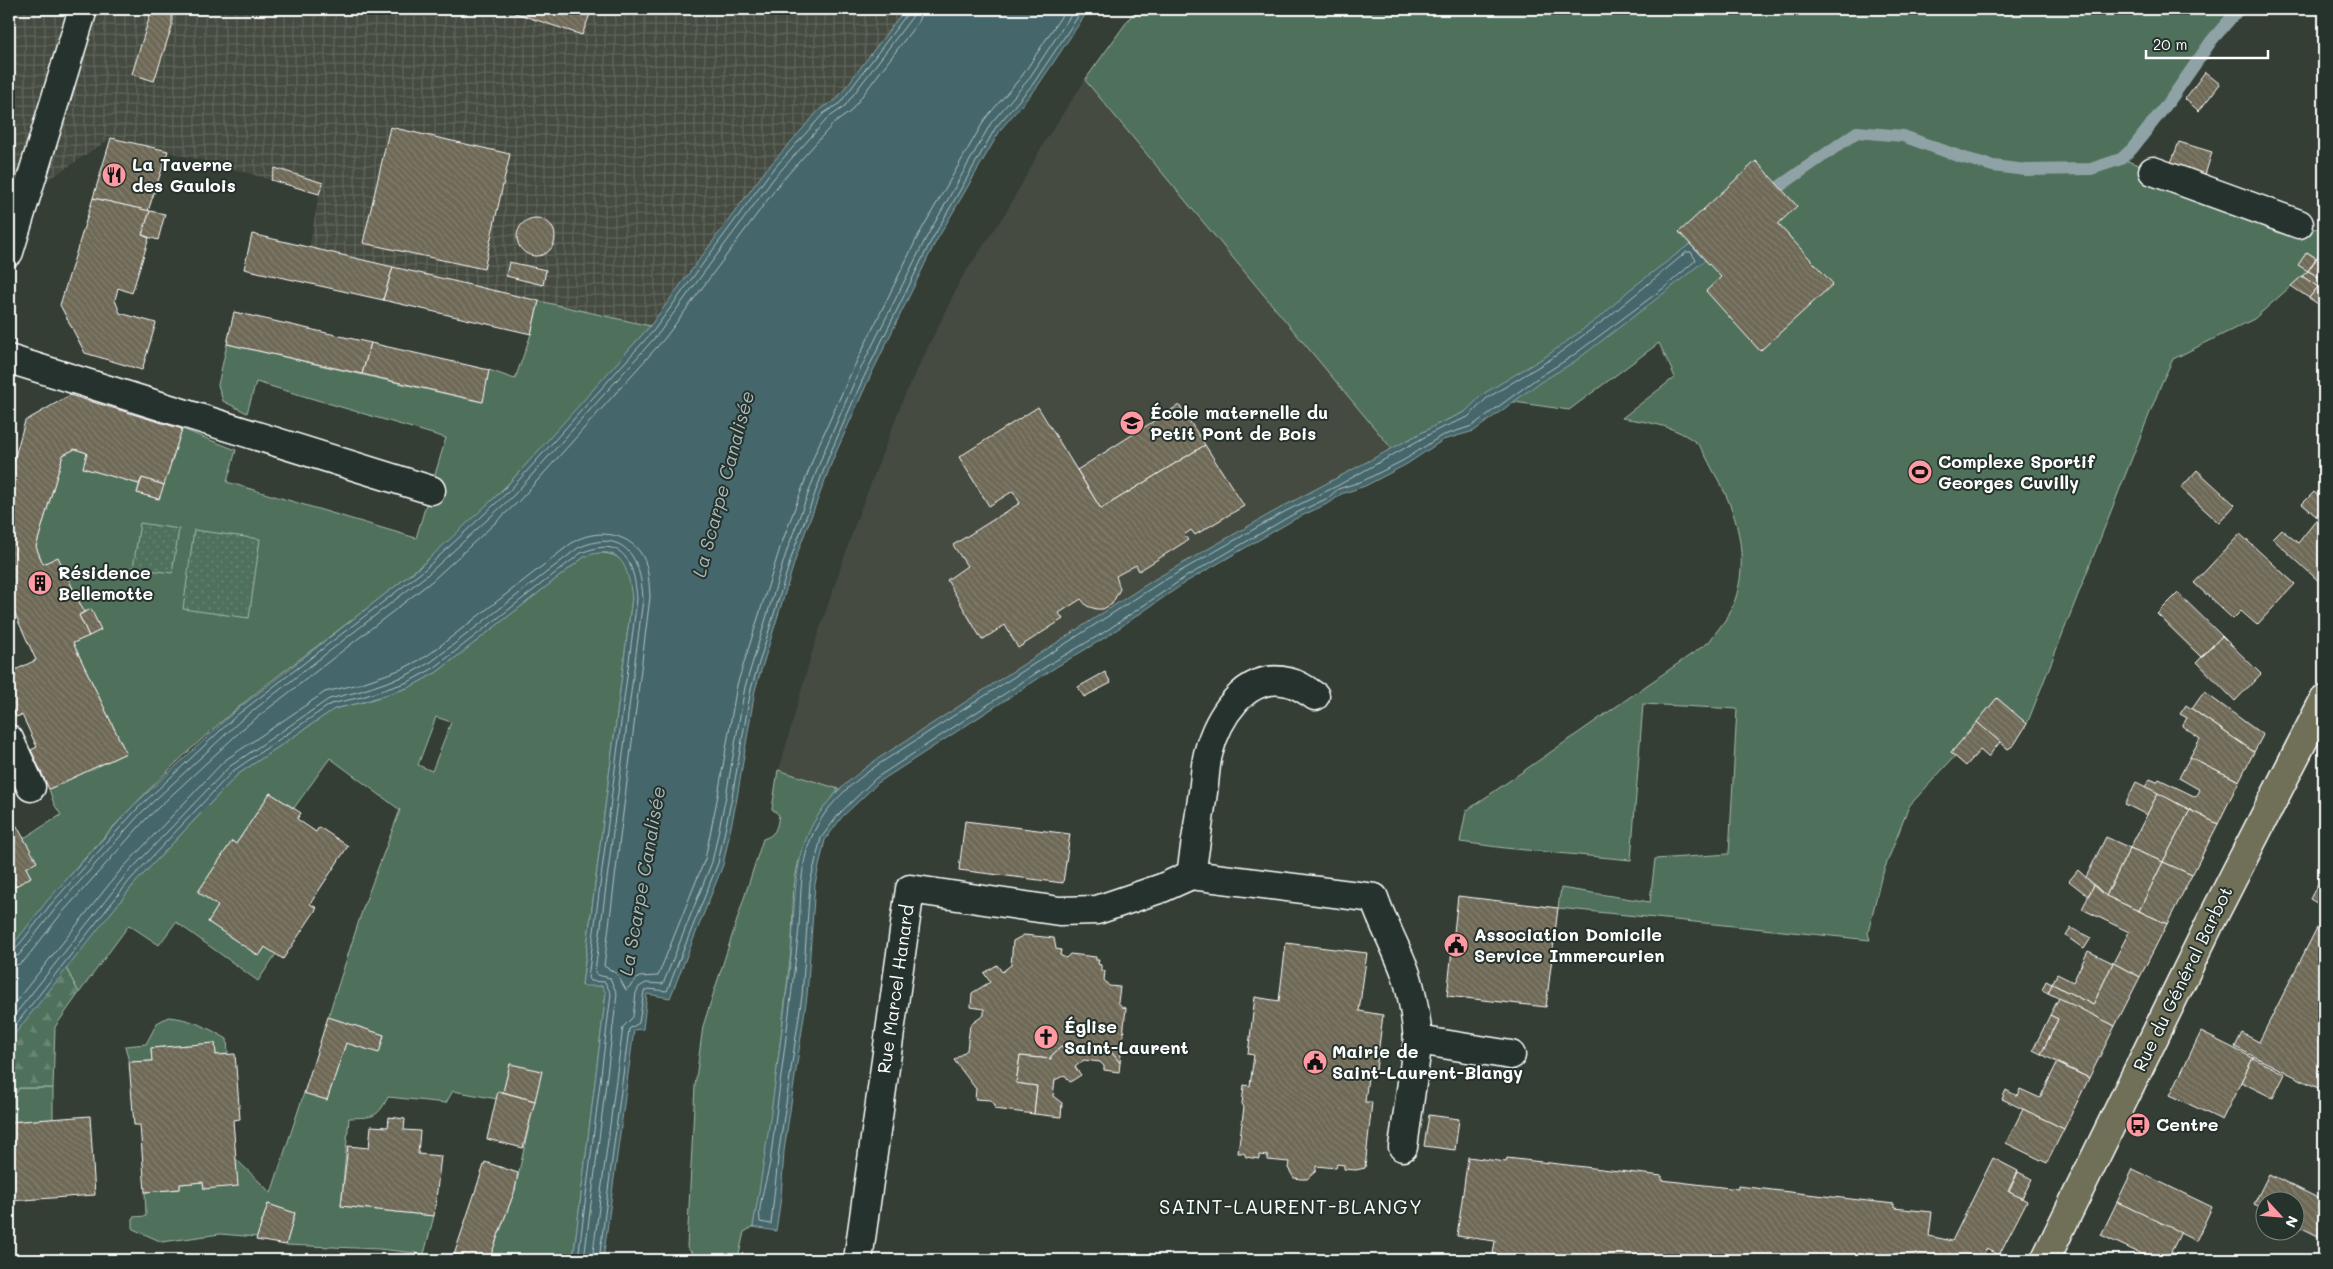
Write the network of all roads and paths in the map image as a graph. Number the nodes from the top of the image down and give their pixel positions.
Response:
1 (83, 9) edge
2 (2153, 171) dead end
3 (2299, 224) dead end
4 (9, 252) edge
5 (9, 360) edge
6 (431, 490) dead end
7 (1315, 696) dead end
8 (2324, 700) edge
9 (12, 755) edge
10 (31, 787) dead end
11 (1191, 875) junction
12 (1418, 1040) junction
13 (1511, 1055) dead end
14 (1403, 1147) dead end
15 (858, 1260) edge
16 (2045, 1260) edge

1 - 4 street
2 - 3 street
5 - 6 street
7 - 11 street
8 - 16 main road, Rue du Général Barbot
9 - 10 street
11 - 12 street
11 - 15 street, Rue Marcel Hanard
12 - 13 street
12 - 14 street

